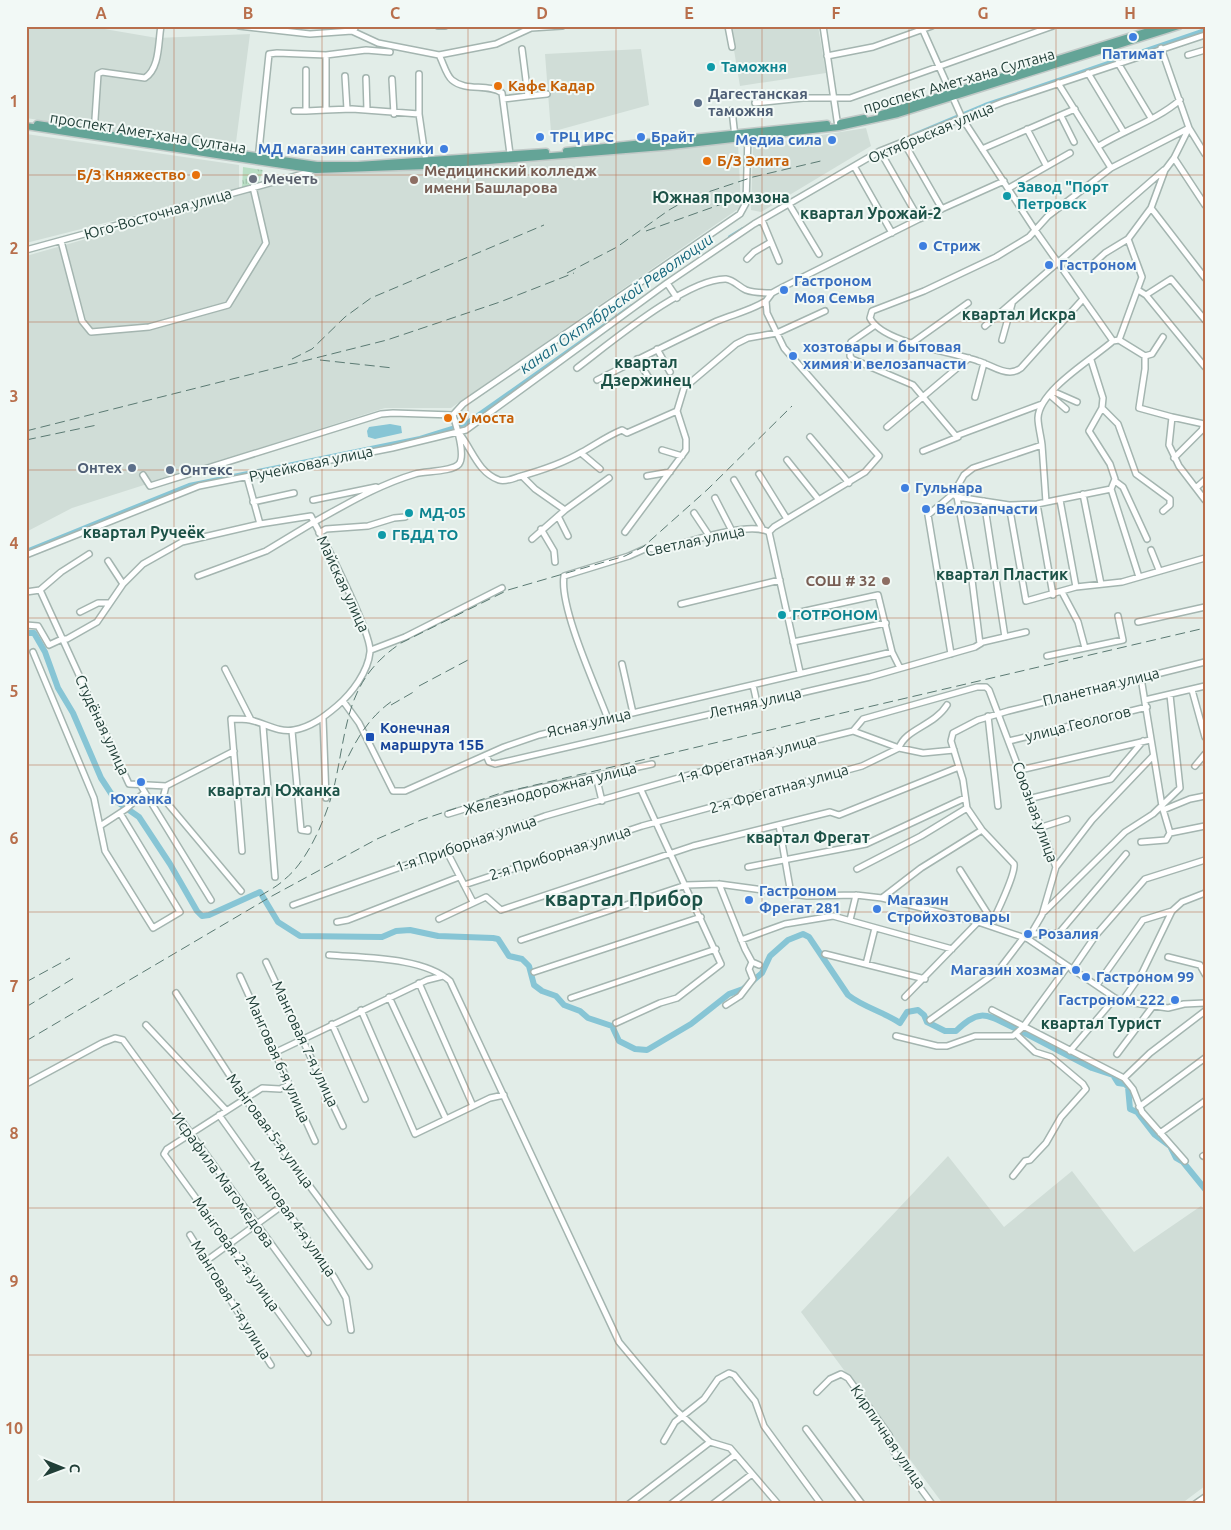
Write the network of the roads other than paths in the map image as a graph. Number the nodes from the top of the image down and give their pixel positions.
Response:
1 (161, 26) edge
2 (240, 26) edge
3 (438, 26) edge
4 (445, 26) edge
5 (562, 26) edge
6 (728, 26) edge
7 (823, 26) edge
8 (932, 26) edge
9 (1053, 26) edge
10 (1164, 26) edge
11 (1179, 26) edge
12 (264, 28) edge
13 (355, 28) edge
14 (922, 28) edge
15 (1171, 28) edge
16 (1204, 36) edge
17 (732, 47) dead end
18 (1161, 48) junction
19 (522, 49) dead end
20 (1205, 50) edge
21 (390, 52) dead end
22 (326, 55) junction
23 (440, 55) junction
24 (1188, 55) dead end
25 (828, 56) junction
26 (1118, 63) junction
27 (940, 67) junction
28 (306, 70) dead end
29 (419, 74) dead end
30 (1088, 74) junction
31 (345, 76) dead end
32 (366, 78) dead end
33 (392, 78) dead end
34 (1058, 83) junction
35 (547, 94) dead end
36 (528, 96) junction
37 (953, 96) junction
38 (833, 98) junction
39 (503, 99) junction
40 (1180, 100) junction
41 (755, 103) dead end
42 (347, 109) junction
43 (1075, 109) junction
44 (326, 110) junction
45 (367, 110) junction
46 (732, 110) dead end
47 (294, 111) dead end
48 (306, 111) junction
49 (394, 114) junction
50 (419, 114) junction
51 (962, 116) junction
52 (1061, 116) junction
53 (1151, 118) junction
54 (26, 122) edge
55 (838, 125) junction
56 (26, 126) edge
57 (1189, 128) junction
58 (1027, 129) junction
59 (1123, 131) junction
60 (94, 134) junction
61 (748, 136) junction
62 (735, 137) junction
63 (902, 141) junction
64 (1074, 142) dead end
65 (1099, 146) junction
66 (982, 149) junction
67 (880, 151) junction
68 (1070, 152) dead end
69 (1205, 154) edge
70 (510, 156) junction
71 (1174, 158) junction
72 (258, 160) junction
73 (426, 164) junction
74 (854, 166) junction
75 (1046, 166) junction
76 (314, 167) junction
77 (1111, 168) junction
78 (1165, 170) junction
79 (1004, 181) junction
80 (253, 187) junction
81 (1009, 188) junction
82 (789, 204) junction
83 (1205, 205) edge
84 (1150, 208) junction
85 (942, 209) junction
86 (919, 219) junction
87 (762, 220) junction
88 (1034, 230) junction
89 (892, 233) junction
90 (1128, 238) junction
91 (61, 241) junction
92 (771, 242) junction
93 (26, 250) edge
94 (819, 254) dead end
95 (747, 259) dead end
96 (779, 262) dead end
97 (1059, 263) junction
98 (1093, 264) dead end
99 (1205, 278) edge
100 (667, 283) junction
101 (1138, 290) junction
102 (772, 293) junction
103 (1146, 295) junction
104 (677, 298) junction
105 (1084, 299) junction
106 (766, 301) junction
107 (968, 303) dead end
108 (1012, 303) junction
109 (825, 311) dead end
110 (1205, 320) edge
111 (874, 326) junction
112 (985, 326) dead end
113 (777, 333) junction
114 (1164, 338) dead end
115 (1002, 340) dead end
116 (1116, 341) junction
117 (912, 343) junction
118 (657, 349) junction
119 (1145, 356) junction
120 (968, 358) junction
121 (637, 359) junction
122 (1091, 360) junction
123 (984, 363) junction
124 (1205, 367) edge
125 (577, 368) dead end
126 (670, 372) dead end
127 (649, 378) dead end
128 (597, 380) dead end
129 (1051, 393) junction
130 (924, 396) junction
131 (975, 397) dead end
132 (1077, 402) dead end
133 (1042, 404) junction
134 (1102, 408) junction
135 (1066, 409) dead end
136 (676, 411) junction
137 (454, 415) junction
138 (1172, 417) junction
139 (887, 427) dead end
140 (458, 432) junction
141 (810, 437) dead end
142 (958, 437) junction
143 (1042, 445) junction
144 (662, 450) dead end
145 (923, 451) dead end
146 (581, 452) junction
147 (682, 456) junction
148 (1174, 458) junction
149 (787, 460) dead end
150 (600, 469) dead end
151 (670, 472) junction
152 (760, 474) dead end
153 (143, 476) dead end
154 (522, 476) junction
155 (648, 476) dead end
156 (247, 477) junction
157 (609, 478) dead end
158 (734, 480) dead end
159 (1115, 480) junction
160 (1205, 480) edge
161 (848, 482) junction
162 (379, 486) junction
163 (1197, 487) junction
164 (1111, 489) junction
165 (294, 492) dead end
166 (1083, 494) junction
167 (955, 496) junction
168 (715, 498) dead end
169 (313, 500) dead end
170 (819, 500) junction
171 (1060, 500) junction
172 (1205, 500) edge
173 (984, 501) junction
174 (254, 502) junction
175 (1046, 502) junction
176 (1037, 504) junction
177 (1009, 505) junction
178 (566, 510) junction
179 (1163, 511) dead end
180 (694, 513) dead end
181 (558, 516) junction
182 (405, 518) dead end
183 (787, 520) junction
184 (314, 522) junction
185 (260, 524) junction
186 (762, 528) junction
187 (541, 529) junction
188 (732, 531) junction
189 (625, 532) dead end
190 (769, 532) junction
191 (319, 533) junction
192 (568, 536) dead end
193 (710, 537) junction
194 (532, 538) dead end
195 (1147, 539) dead end
196 (1152, 550) dead end
197 (89, 554) dead end
198 (26, 555) edge
199 (1205, 558) edge
200 (108, 561) dead end
201 (555, 562) dead end
202 (1159, 570) junction
203 (198, 576) dead end
204 (1139, 577) junction
205 (780, 580) junction
206 (124, 584) junction
207 (1101, 584) junction
208 (502, 588) dead end
209 (1076, 588) junction
210 (40, 590) junction
211 (26, 592) edge
212 (1062, 592) junction
213 (1053, 595) junction
214 (109, 603) junction
215 (681, 604) dead end
216 (1205, 607) edge
217 (80, 612) dead end
218 (787, 615) junction
219 (1118, 616) dead end
220 (1138, 622) dead end
221 (886, 623) junction
222 (26, 625) edge
223 (1026, 632) dead end
224 (1005, 637) junction
225 (62, 638) junction
226 (794, 642) junction
227 (980, 644) junction
228 (1085, 648) junction
229 (370, 650) junction
230 (33, 652) dead end
231 (892, 652) junction
232 (951, 654) junction
233 (1047, 656) dead end
234 (1205, 662) edge
235 (622, 664) dead end
236 (900, 668) junction
237 (225, 669) dead end
238 (800, 672) junction
239 (1141, 678) junction
240 (753, 685) junction
241 (1205, 686) edge
242 (1192, 690) junction
243 (1170, 695) junction
244 (1145, 700) junction
245 (343, 701) junction
246 (757, 703) junction
247 (947, 706) dead end
248 (1147, 707) junction
249 (633, 714) junction
250 (998, 714) junction
251 (988, 716) junction
252 (323, 718) junction
253 (608, 719) junction
254 (251, 720) junction
255 (264, 726) junction
256 (292, 731) junction
257 (853, 731) junction
258 (1205, 737) edge
259 (1150, 740) junction
260 (1009, 741) junction
261 (1144, 741) junction
262 (899, 748) junction
263 (954, 750) junction
264 (234, 751) junction
265 (1205, 754) edge
266 (486, 755) junction
267 (1153, 756) junction
268 (652, 764) dead end
269 (1194, 766) dead end
270 (959, 767) junction
271 (1020, 770) junction
272 (596, 776) junction
273 (141, 786) junction
274 (166, 786) junction
275 (641, 790) junction
276 (144, 793) junction
277 (1205, 796) edge
278 (326, 798) dead end
279 (965, 798) junction
280 (1032, 798) junction
281 (602, 800) junction
282 (998, 806) dead end
283 (967, 808) junction
284 (1162, 808) junction
285 (120, 813) junction
286 (448, 814) dead end
287 (1067, 819) dead end
288 (656, 823) junction
289 (779, 825) junction
290 (100, 826) junction
291 (1205, 826) edge
292 (1042, 827) junction
293 (308, 829) dead end
294 (982, 830) junction
295 (1170, 833) junction
296 (1141, 842) dead end
297 (446, 850) junction
298 (242, 852) dead end
299 (1126, 854) dead end
300 (671, 855) junction
301 (785, 860) junction
302 (1205, 860) edge
303 (748, 867) dead end
304 (1056, 867) junction
305 (857, 870) dead end
306 (960, 870) dead end
307 (275, 877) dead end
308 (459, 877) junction
309 (719, 884) junction
310 (464, 885) junction
311 (686, 886) junction
312 (240, 891) dead end
313 (1205, 893) edge
314 (791, 894) junction
315 (856, 895) junction
316 (882, 898) junction
317 (211, 900) dead end
318 (473, 902) junction
319 (293, 905) dead end
320 (1172, 911) junction
321 (1042, 915) junction
322 (701, 917) junction
323 (439, 919) dead end
324 (850, 920) junction
325 (337, 922) dead end
326 (978, 922) junction
327 (991, 924) junction
328 (875, 928) junction
329 (1027, 936) junction
330 (521, 940) dead end
331 (741, 940) junction
332 (952, 949) junction
333 (716, 950) junction
334 (825, 954) dead end
335 (329, 955) dead end
336 (1168, 957) dead end
337 (266, 962) dead end
338 (752, 962) junction
339 (866, 964) junction
340 (759, 965) dead end
341 (1069, 968) junction
342 (534, 972) dead end
343 (1205, 974) edge
344 (240, 976) dead end
345 (444, 976) junction
346 (925, 979) junction
347 (419, 983) junction
348 (1097, 985) junction
349 (176, 993) dead end
350 (389, 997) junction
351 (905, 997) dead end
352 (571, 998) dead end
353 (1115, 998) junction
354 (1123, 1000) junction
355 (1205, 1003) edge
356 (726, 1005) dead end
357 (1152, 1006) junction
358 (361, 1010) junction
359 (992, 1010) dead end
360 (1205, 1011) edge
361 (930, 1020) dead end
362 (616, 1023) dead end
363 (332, 1024) junction
364 (146, 1025) dead end
365 (1023, 1026) junction
366 (1016, 1034) junction
367 (896, 1036) dead end
368 (302, 1038) junction
369 (1070, 1051) junction
370 (274, 1053) junction
371 (1117, 1054) dead end
372 (1205, 1058) edge
373 (1124, 1078) junction
374 (26, 1084) edge
375 (289, 1085) junction
376 (504, 1096) junction
377 (245, 1098) junction
378 (365, 1100) dead end
379 (1205, 1101) edge
380 (474, 1106) junction
381 (1139, 1107) junction
382 (226, 1110) junction
383 (219, 1115) junction
384 (446, 1119) junction
385 (343, 1126) dead end
386 (1160, 1133) junction
387 (190, 1134) junction
388 (315, 1141) dead end
389 (1185, 1160) dead end
390 (1013, 1176) dead end
391 (283, 1205) junction
392 (257, 1224) junction
393 (190, 1235) dead end
394 (229, 1244) junction
395 (206, 1261) junction
396 (369, 1266) dead end
397 (328, 1322) dead end
398 (351, 1330) dead end
399 (308, 1353) dead end
400 (271, 1365) dead end
401 (817, 1392) dead end
402 (684, 1417) junction
403 (806, 1429) dead end
404 (664, 1441) dead end
405 (710, 1442) junction
406 (736, 1455) junction
407 (752, 1474) junction
408 (1205, 1497) edge
409 (629, 1504) edge
410 (671, 1504) edge
411 (713, 1504) edge
412 (778, 1504) edge
413 (821, 1504) edge
414 (862, 1504) edge
415 (932, 1504) edge
416 (1195, 1504) edge

1 - 60 street
2 - 12 street
3 - 4 street
5 - 23 street
6 - 17 street
7 - 25 street
8 - 14 street
9 - 27 street
10 - 37 main road
11 - 15 main road, проспект Амет-хана Султана
12 - 13 street
13 - 23 street
14 - 25 street
14 - 27 street
15 - 37 main road, проспект Амет-хана Султана
16 - 18 street, Октябрьская улица
18 - 26 street, Октябрьская улица
18 - 40 street
19 - 36 street
20 - 24 street
21 - 22 street
22 - 44 street
22 - 72 street
23 - 39 street
25 - 38 street
26 - 30 street, Октябрьская улица
26 - 53 street
27 - 37 street
27 - 38 street
28 - 48 street
29 - 50 street
30 - 34 street, Октябрьская улица
30 - 59 street
31 - 42 street
32 - 45 street
33 - 49 street
34 - 43 street
34 - 51 street, Октябрьская улица
35 - 36 street
36 - 39 street
37 - 51 street
37 - 55 main road, проспект Амет-хана Султана
38 - 41 street
38 - 55 street
39 - 70 street
40 - 53 street
40 - 57 street
42 - 44 street
42 - 45 street
43 - 52 street
43 - 65 street
44 - 48 street
45 - 49 street
46 - 62 street
47 - 48 street
49 - 50 street
50 - 73 street
51 - 63 street, Октябрьская улица
51 - 66 street
52 - 58 street
52 - 64 street
53 - 59 street
54 - 60 main road
55 - 61 main road, проспект Амет-хана Султана
56 - 60 main road, проспект Амет-хана Султана
57 - 69 street
57 - 71 street
57 - 77 street
58 - 66 street
58 - 75 street
59 - 65 street
60 - 72 main road, проспект Амет-хана Султана
61 - 62 main road, проспект Амет-хана Султана
61 - 137 street
62 - 70 main road, проспект Амет-хана Султана
63 - 67 street, Октябрьская улица
63 - 85 street
65 - 77 street
66 - 79 street
67 - 74 street, Октябрьская улица
67 - 86 street
68 - 75 street
70 - 73 main road, проспект Амет-хана Султана
71 - 78 street
71 - 83 street
72 - 76 main road, проспект Амет-хана Султана
73 - 76 main road, проспект Амет-хана Султана
74 - 82 street, Октябрьская улица
74 - 89 street
75 - 81 street
76 - 80 street, Юго-Восточная улица
77 - 88 street
78 - 84 street
78 - 97 street
79 - 81 street
79 - 85 street
80 - 91 street, Юго-Восточная улица
80 - 91 street
81 - 88 street
82 - 87 street, Октябрьская улица
82 - 94 street
84 - 90 street
84 - 99 street
85 - 86 street
86 - 89 street
87 - 92 street
87 - 100 street, Октябрьская улица
88 - 97 street
88 - 111 street
89 - 102 street
90 - 98 street
90 - 101 street
91 - 93 street, Юго-Восточная улица
92 - 95 street
92 - 96 street
97 - 105 street
97 - 108 street
100 - 104 street
100 - 140 street, Октябрьская улица
101 - 103 street
101 - 116 street
102 - 104 street
102 - 106 street
103 - 110 street
103 - 124 street
104 - 125 street
105 - 116 street
105 - 123 street
106 - 113 street
106 - 118 street
107 - 117 street
108 - 112 street
108 - 115 street
109 - 113 street
111 - 117 street
111 - 130 street
113 - 136 street
113 - 161 street
114 - 119 street
116 - 119 street
116 - 122 street
117 - 120 street
118 - 121 street
118 - 126 street
119 - 138 street
120 - 123 street
120 - 130 street
121 - 127 street
121 - 128 street
122 - 129 street
122 - 134 street
123 - 131 street
129 - 132 street
129 - 133 street
129 - 135 street
130 - 139 street
130 - 142 street
133 - 142 street
133 - 143 street
134 - 159 street
134 - 179 street
136 - 146 street
136 - 147 street
137 - 140 street
137 - 153 street
138 - 148 street
138 - 148 street
140 - 154 street
140 - 156 street, Ручейковая улица
140 - 162 street, Майская улица
141 - 161 street
142 - 145 street
143 - 167 street
143 - 175 street
144 - 147 street
146 - 150 street
146 - 154 street
147 - 151 street
148 - 163 street
149 - 170 street
151 - 155 street
151 - 189 street
152 - 183 street
154 - 178 street
156 - 174 street
156 - 198 street, Ручейковая улица
157 - 178 street
158 - 186 street
159 - 164 street
159 - 195 street
160 - 163 street
161 - 170 street
162 - 169 street, Майская улица
162 - 184 street, Майская улица
163 - 172 street
164 - 166 street
164 - 204 street
165 - 174 street
166 - 171 street
166 - 207 street
167 - 173 street
167 - 227 street
167 - 232 street
168 - 188 street
170 - 183 street
171 - 175 street
171 - 209 street
173 - 177 street
173 - 224 street
174 - 185 street
175 - 176 street
176 - 177 street
176 - 213 street
177 - 213 street
178 - 181 street
180 - 193 street
181 - 187 street
181 - 192 street
182 - 191 street
183 - 190 street
184 - 185 street
184 - 191 street, Майская улица
184 - 203 street
185 - 206 street
186 - 188 street, Светлая улица
186 - 190 street, Светлая улица
187 - 194 street
187 - 201 street
188 - 193 street, Светлая улица
190 - 205 street
191 - 229 street, Майская улица
193 - 253 street, Светлая улица
196 - 202 street
197 - 210 street
199 - 202 street
200 - 206 street
202 - 204 street
204 - 207 street
205 - 215 street
205 - 218 street
206 - 214 street
207 - 209 street
208 - 229 street
209 - 212 street
210 - 211 street
210 - 225 street, Студёная улица
212 - 213 street
212 - 228 street
214 - 217 street
214 - 225 street
216 - 220 street
218 - 221 street
218 - 226 street
219 - 228 street
221 - 226 street
221 - 231 street
222 - 225 street
223 - 224 street, Летняя улица
224 - 227 street, Летняя улица
225 - 273 street, Студёная улица
226 - 238 street
227 - 232 street, Летняя улица
228 - 233 street
229 - 245 street, Майская улица
230 - 290 street
231 - 236 street
231 - 238 street, Ясная улица
232 - 236 street, Летняя улица
234 - 239 street, Планетная улица
235 - 249 street
236 - 246 street, Летняя улица
237 - 254 street
238 - 240 street, Ясная улица
239 - 244 street
239 - 250 street, Планетная улица
240 - 246 street
240 - 249 street, Ясная улица
241 - 242 street, улица Геологов
242 - 243 street, улица Геологов
242 - 258 street
243 - 244 street, улица Геологов
243 - 284 street
244 - 248 street
245 - 252 street, Майская улица
245 - 266 street, Ясная улица
246 - 266 street, Летняя улица
247 - 262 street
248 - 259 street
248 - 260 street, улица Геологов
249 - 253 street, Ясная улица
250 - 251 street, Планетная улица
250 - 257 street, Союзная улица
250 - 260 street, Союзная улица
251 - 263 street, Планетная улица
251 - 282 street
252 - 256 street, Майская улица
252 - 278 street
253 - 266 street, Ясная улица
254 - 255 street
254 - 264 street
255 - 256 street
255 - 307 street
256 - 293 street
257 - 262 street
257 - 275 street, 1-я Фрегатная улица
259 - 261 street
259 - 267 street
260 - 271 street, Союзная улица
261 - 271 street
261 - 280 street
262 - 263 street
262 - 288 street, 2-я Фрегатная улица
263 - 270 street
264 - 274 street, Студёная улица
264 - 298 street
265 - 269 street
267 - 284 street
267 - 304 street
268 - 272 street, Железнодорожная улица
270 - 279 street
270 - 289 street
271 - 280 street, Союзная улица
272 - 281 street
272 - 286 street, Железнодорожная улица
273 - 274 street, Студёная улица
273 - 276 street
274 - 312 street
275 - 281 street, 1-я Приборная улица
275 - 288 street
276 - 285 street
276 - 317 street
277 - 284 street
279 - 283 street
279 - 301 street
280 - 292 street, Союзная улица
281 - 297 street, 1-я Приборная улица
283 - 294 street
283 - 305 street
284 - 295 street
284 - 321 street
285 - 290 street
285 - 290 street
287 - 292 street
288 - 300 street
288 - 310 street, 2-я Приборная улица
289 - 300 street
289 - 301 street
291 - 295 street
292 - 304 street, Союзная улица
294 - 316 street
294 - 327 street
295 - 296 street
297 - 308 street
297 - 319 street, 1-я Приборная улица
299 - 329 street
300 - 311 street
300 - 318 street
301 - 303 street
301 - 314 street
302 - 341 street
304 - 321 street, Союзная улица
306 - 327 street
308 - 310 street
308 - 325 street
309 - 311 street
309 - 314 street
309 - 331 street
310 - 318 street
311 - 322 street
311 - 330 street
313 - 320 street
314 - 315 street
315 - 316 street
315 - 324 street
316 - 326 street
318 - 323 street
320 - 348 street
320 - 354 street
321 - 329 street, Союзная улица
322 - 333 street
322 - 342 street
324 - 328 street
324 - 331 street
326 - 327 street
326 - 332 street
327 - 329 street
328 - 332 street
328 - 339 street
329 - 341 street
329 - 361 street, Союзная улица
331 - 338 street
332 - 346 street
333 - 352 street
333 - 362 street
334 - 339 street
335 - 345 street
336 - 343 street
337 - 368 street, Манговая 7-я улица
338 - 340 street
338 - 356 street
339 - 346 street
341 - 348 street
341 - 365 street
344 - 370 street, Манговая 6-я улица
345 - 347 street
345 - 376 street
346 - 351 street
347 - 350 street
347 - 380 street
348 - 353 street
349 - 377 street, Манговая 5-я улица
350 - 358 street
350 - 384 street
353 - 354 street
353 - 369 street
354 - 357 street
355 - 357 street
357 - 371 street
358 - 363 street
358 - 384 street
359 - 365 street
360 - 373 street
363 - 368 street
363 - 378 street
364 - 382 street
365 - 366 street
365 - 369 street
366 - 367 street
366 - 390 street
368 - 370 street
368 - 385 street, Манговая 7-я улица
369 - 373 street
370 - 375 street, Манговая 6-я улица
372 - 381 street
373 - 381 street
374 - 387 street, Исрафила Магомедова
375 - 377 street
375 - 388 street, Манговая 6-я улица
376 - 380 street
376 - 402 street
377 - 382 street
377 - 396 street, Манговая 5-я улица
379 - 386 street
380 - 384 street
381 - 386 street
382 - 383 street
383 - 387 street
383 - 391 street, Манговая 4-я улица
386 - 389 street
387 - 392 street, Исрафила Магомедова
387 - 394 street, Манговая 2-я улица
391 - 392 street
391 - 398 street, Манговая 4-я улица
392 - 394 street
392 - 397 street, Исрафила Магомедова
393 - 395 street, Манговая 1-я улица
394 - 395 street
394 - 399 street, Манговая 2-я улица
395 - 400 street, Манговая 1-я улица
401 - 415 street, Кирпичная улица
402 - 404 street
402 - 405 street
402 - 413 street
403 - 414 street
405 - 406 street
405 - 409 street
406 - 407 street
406 - 410 street
407 - 411 street
407 - 412 street
408 - 416 street

